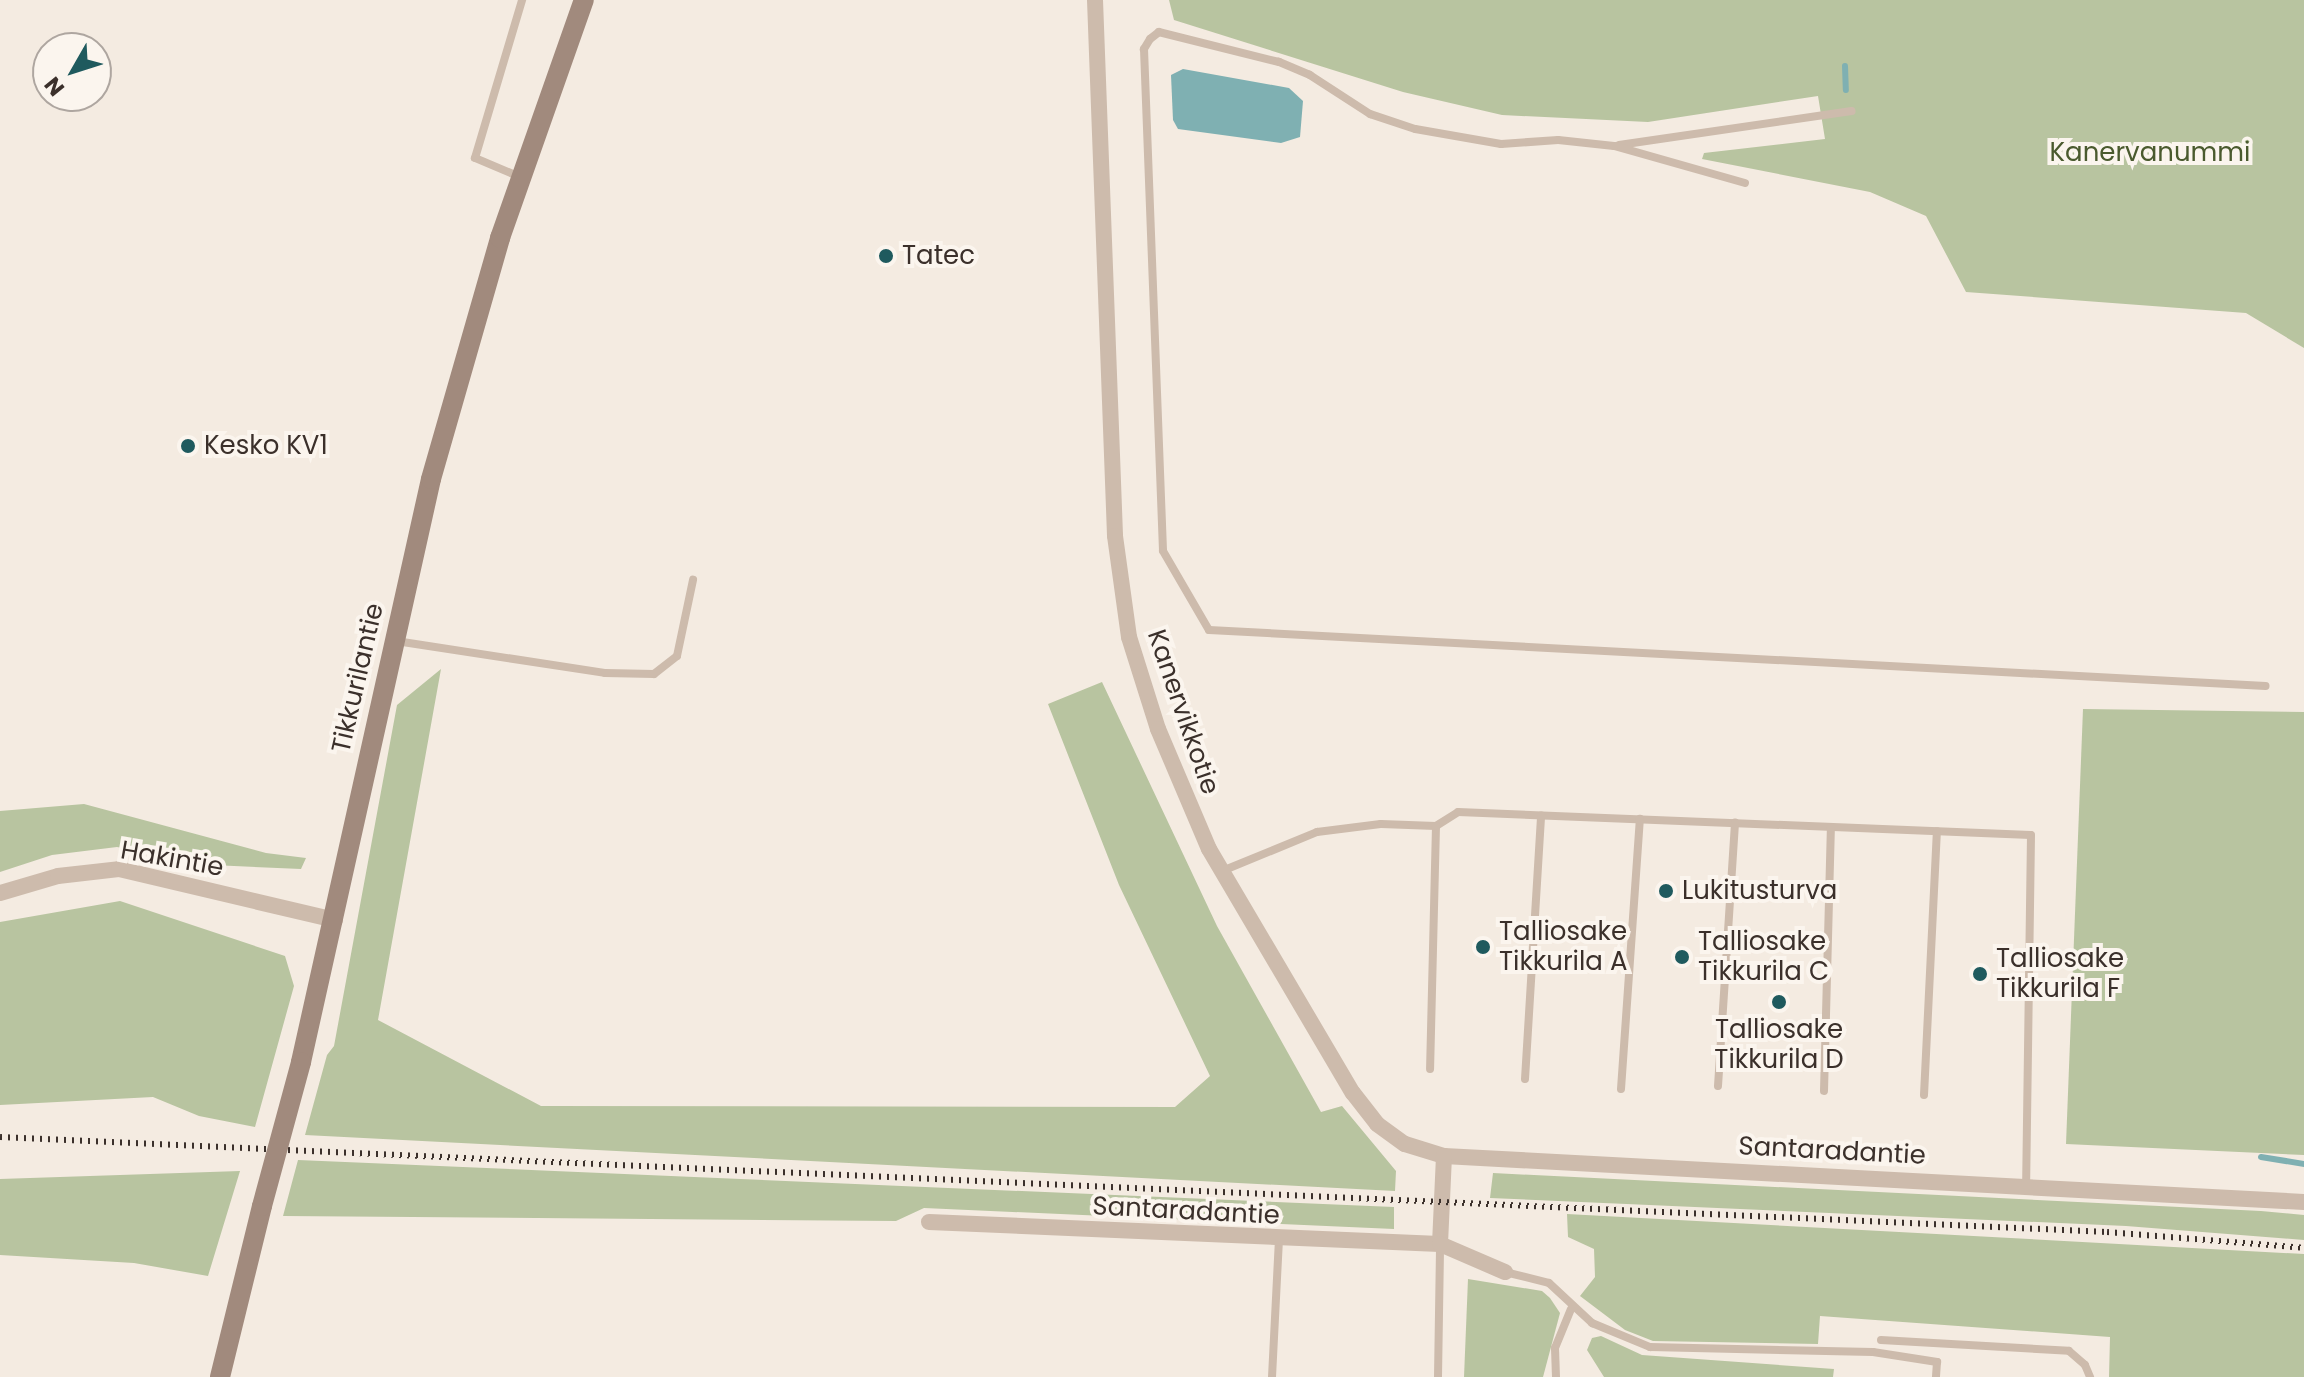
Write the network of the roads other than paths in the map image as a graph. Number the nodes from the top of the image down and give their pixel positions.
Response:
1 (522, 0) edge
2 (584, 0) edge
3 (1095, 0) edge
4 (1852, 111) dead end
5 (1614, 146) junction
6 (521, 177) junction
7 (1745, 183) dead end
8 (693, 580) dead end
9 (392, 640) junction
10 (2266, 686) dead end
11 (1541, 815) junction
12 (1640, 819) junction
13 (1735, 823) junction
14 (1436, 826) junction
15 (1831, 827) junction
16 (1937, 831) junction
17 (1221, 871) junction
18 (0, 893) edge
19 (335, 920) junction
20 (1430, 1069) dead end
21 (1525, 1079) dead end
22 (1718, 1086) dead end
23 (1621, 1089) dead end
24 (1824, 1091) dead end
25 (1924, 1095) dead end
26 (1444, 1156) junction
27 (2026, 1184) junction
28 (2304, 1202) edge
29 (929, 1222) dead end
30 (1279, 1240) junction
31 (1440, 1244) junction
32 (1505, 1272) joint
33 (1571, 1309) junction
34 (1881, 1340) dead end
35 (220, 1377) edge
36 (1272, 1377) edge
37 (1438, 1377) edge
38 (1556, 1377) edge
39 (1936, 1377) edge
40 (2090, 1377) edge

1 - 6 lane
2 - 6 main road, Tikkurilantie
3 - 17 street, Kanervikkotie
4 - 5 lane
5 - 7 lane
5 - 10 lane
6 - 9 main road, Tikkurilantie
8 - 9 lane
9 - 19 main road, Tikkurilantie
11 - 12 lane
11 - 14 lane
11 - 21 lane
12 - 13 lane
12 - 23 lane
13 - 15 lane
13 - 22 lane
14 - 17 lane
14 - 20 lane
15 - 16 lane
15 - 24 lane
16 - 25 lane
16 - 27 lane
17 - 26 street, Kanervikkotie
18 - 19 street, Hakintie
19 - 35 main road, Tikkurilantie, bridge
26 - 27 street, Santaradantie
26 - 31 street
27 - 28 street, Santaradantie
29 - 30 street, Santaradantie
30 - 31 street, Santaradantie
30 - 36 lane
31 - 32 street, Santaradantie
31 - 37 lane
32 - 33 lane
33 - 38 lane
33 - 39 lane
34 - 40 lane

